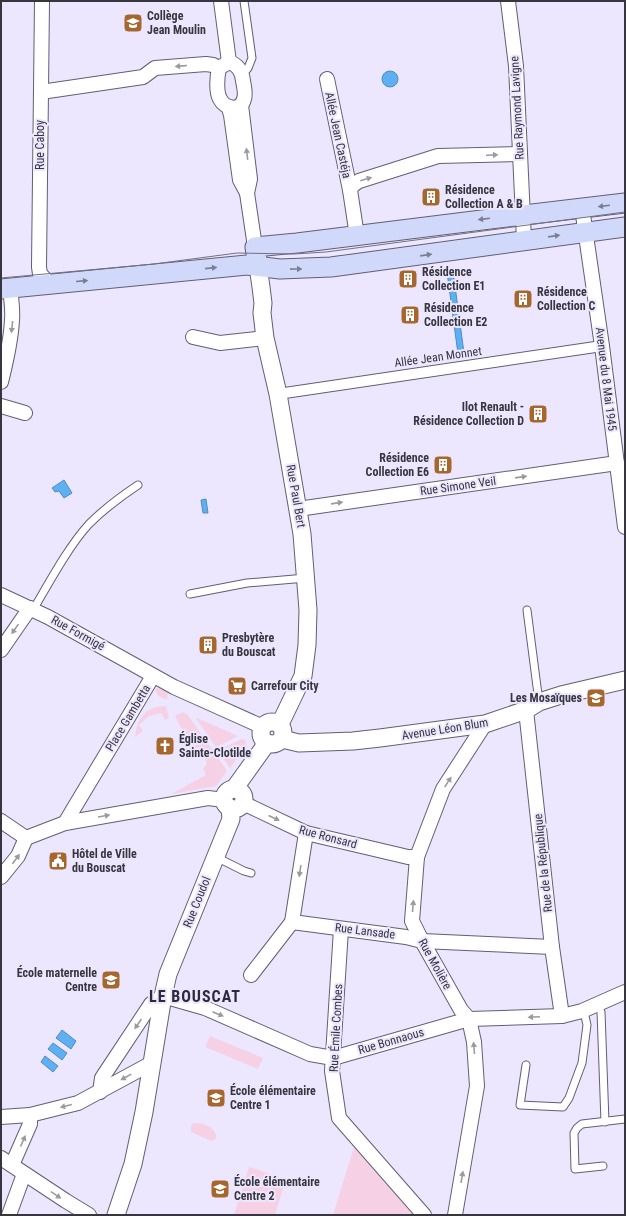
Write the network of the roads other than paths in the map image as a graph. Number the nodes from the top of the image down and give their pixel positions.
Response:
1 (42, 1) edge
2 (221, 1) edge
3 (244, 1) edge
4 (508, 1) edge
5 (224, 66) junction
6 (243, 74) junction
7 (327, 79) dead end
8 (40, 92) junction
9 (235, 106) junction
10 (520, 154) junction
11 (350, 190) junction
12 (625, 203) edge
13 (582, 208) junction
14 (523, 216) junction
15 (625, 227) edge
16 (586, 232) junction
17 (357, 236) junction
18 (524, 240) junction
19 (255, 247) junction
20 (258, 266) junction
21 (50, 284) junction
22 (6, 288) edge
23 (192, 337) dead end
24 (265, 338) junction
25 (602, 346) junction
26 (1, 382) edge
27 (278, 394) junction
28 (1, 406) edge
29 (25, 413) dead end
30 (617, 463) junction
31 (138, 485) dead end
32 (298, 509) junction
33 (625, 527) edge
34 (306, 578) junction
35 (190, 594) dead end
36 (1, 595) edge
37 (31, 609) junction
38 (527, 610) dead end
39 (1, 650) edge
40 (152, 676) junction
41 (625, 680) edge
42 (532, 706) junction
43 (486, 724) junction
44 (273, 733) junction
45 (232, 800) junction
46 (1, 821) edge
47 (65, 823) junction
48 (306, 833) junction
49 (26, 838) junction
50 (216, 857) junction
51 (417, 857) junction
52 (251, 873) dead end
53 (1, 877) edge
54 (292, 922) junction
55 (341, 928) junction
56 (422, 942) junction
57 (552, 946) junction
58 (251, 975) dead end
59 (625, 992) edge
60 (163, 996) junction
61 (597, 1004) junction
62 (582, 1011) junction
63 (562, 1016) junction
64 (469, 1019) junction
65 (333, 1058) junction
66 (152, 1063) junction
67 (526, 1065) dead end
68 (100, 1092) junction
69 (30, 1115) junction
70 (1, 1117) edge
71 (625, 1119) edge
72 (605, 1122) junction
73 (7, 1162) edge
74 (603, 1166) dead end
75 (24, 1174) junction
76 (9, 1215) edge
77 (89, 1215) edge
78 (116, 1215) edge
79 (424, 1215) edge
80 (455, 1215) edge

1 - 8 street, Rue Caboy
2 - 5 street
3 - 6 lane
4 - 10 street, Rue Raymond Lavigne
5 - 6 street
5 -> 8 street
5 - 9 street
6 - 9 street
7 - 11 street, Allée Jean Castéja
8 - 21 street, Rue Caboy
9 - 19 street
11 -> 10 street, Allée Jean Castéja
10 - 14 street, Rue Raymond Lavigne
11 - 17 street, Allée Jean Castéja
12 -> 13 main road
13 - 14 main road
13 - 16 street, Avenue du 8 Mai 1945
14 -> 17 main road
14 - 18 street, Rue Raymond Lavigne
15 - 16 main road
18 -> 16 main road
16 - 25 street, Avenue du 8 Mai 1945
17 - 19 main road
20 -> 18 main road
19 - 20 main road
21 -> 20 main road
20 - 24 street, Rue Paul Bert
21 - 22 main road
22 -> 26 street
23 - 24 street
24 - 27 street, Rue Paul Bert
25 - 27 street, Allée Jean Monnet
25 - 30 street, Avenue du 8 Mai 1945
27 - 32 street, Rue Paul Bert
28 - 29 street
32 -> 30 street, Rue Simone Veil
30 - 33 street, Avenue du 8 Mai 1945
31 - 37 lane
32 - 34 street, Rue Paul Bert
34 - 35 lane
34 - 44 street, Rue Paul Bert
36 - 37 street, Rue Formigé
37 -> 39 street
37 - 40 street, Rue Formigé
38 - 42 lane
40 - 44 street, Place Gambetta
40 - 47 street, Place Gambetta
41 - 42 street, Avenue Léon Blum
42 - 43 street, Avenue Léon Blum
42 - 57 street, Rue de la République
43 - 44 street, Avenue Léon Blum
51 -> 43 street, Rue Molière
44 - 45 street
47 -> 45 street
45 -> 48 street, Rue Ronsard
45 - 50 street, Rue Coudol
46 - 49 street
47 - 49 street
48 - 51 street, Rue Ronsard
48 -> 54 street
53 -> 49 street
50 - 52 lane
50 - 60 street, Rue Coudol
56 -> 51 street, Rue Molière
54 - 55 street, Rue Lansade
54 - 58 street
55 - 56 street, Rue Lansade
55 - 65 street, Rue Émile Combes
56 - 57 street, Rue Lansade
56 - 64 street, Rue Molière
57 - 63 street, Rue de la République
59 - 61 street, Rue Bonnaous
60 -> 65 street, Rue Bonnaous
60 - 66 street, Rue Coudol
60 -> 68 street
61 - 62 street, Rue Bonnaous
61 - 72 lane
62 - 63 street, Rue Bonnaous
62 - 67 lane
63 -> 64 street, Rue Bonnaous
64 - 65 street, Rue Bonnaous
80 -> 64 street, Rue Molière
65 - 79 street, Rue Émile Combes
66 -> 68 street
66 - 78 street
68 -> 69 street
69 - 70 street
73 -> 69 street
71 - 72 lane
72 - 74 lane
73 - 75 street
75 - 76 street
75 -> 77 street

